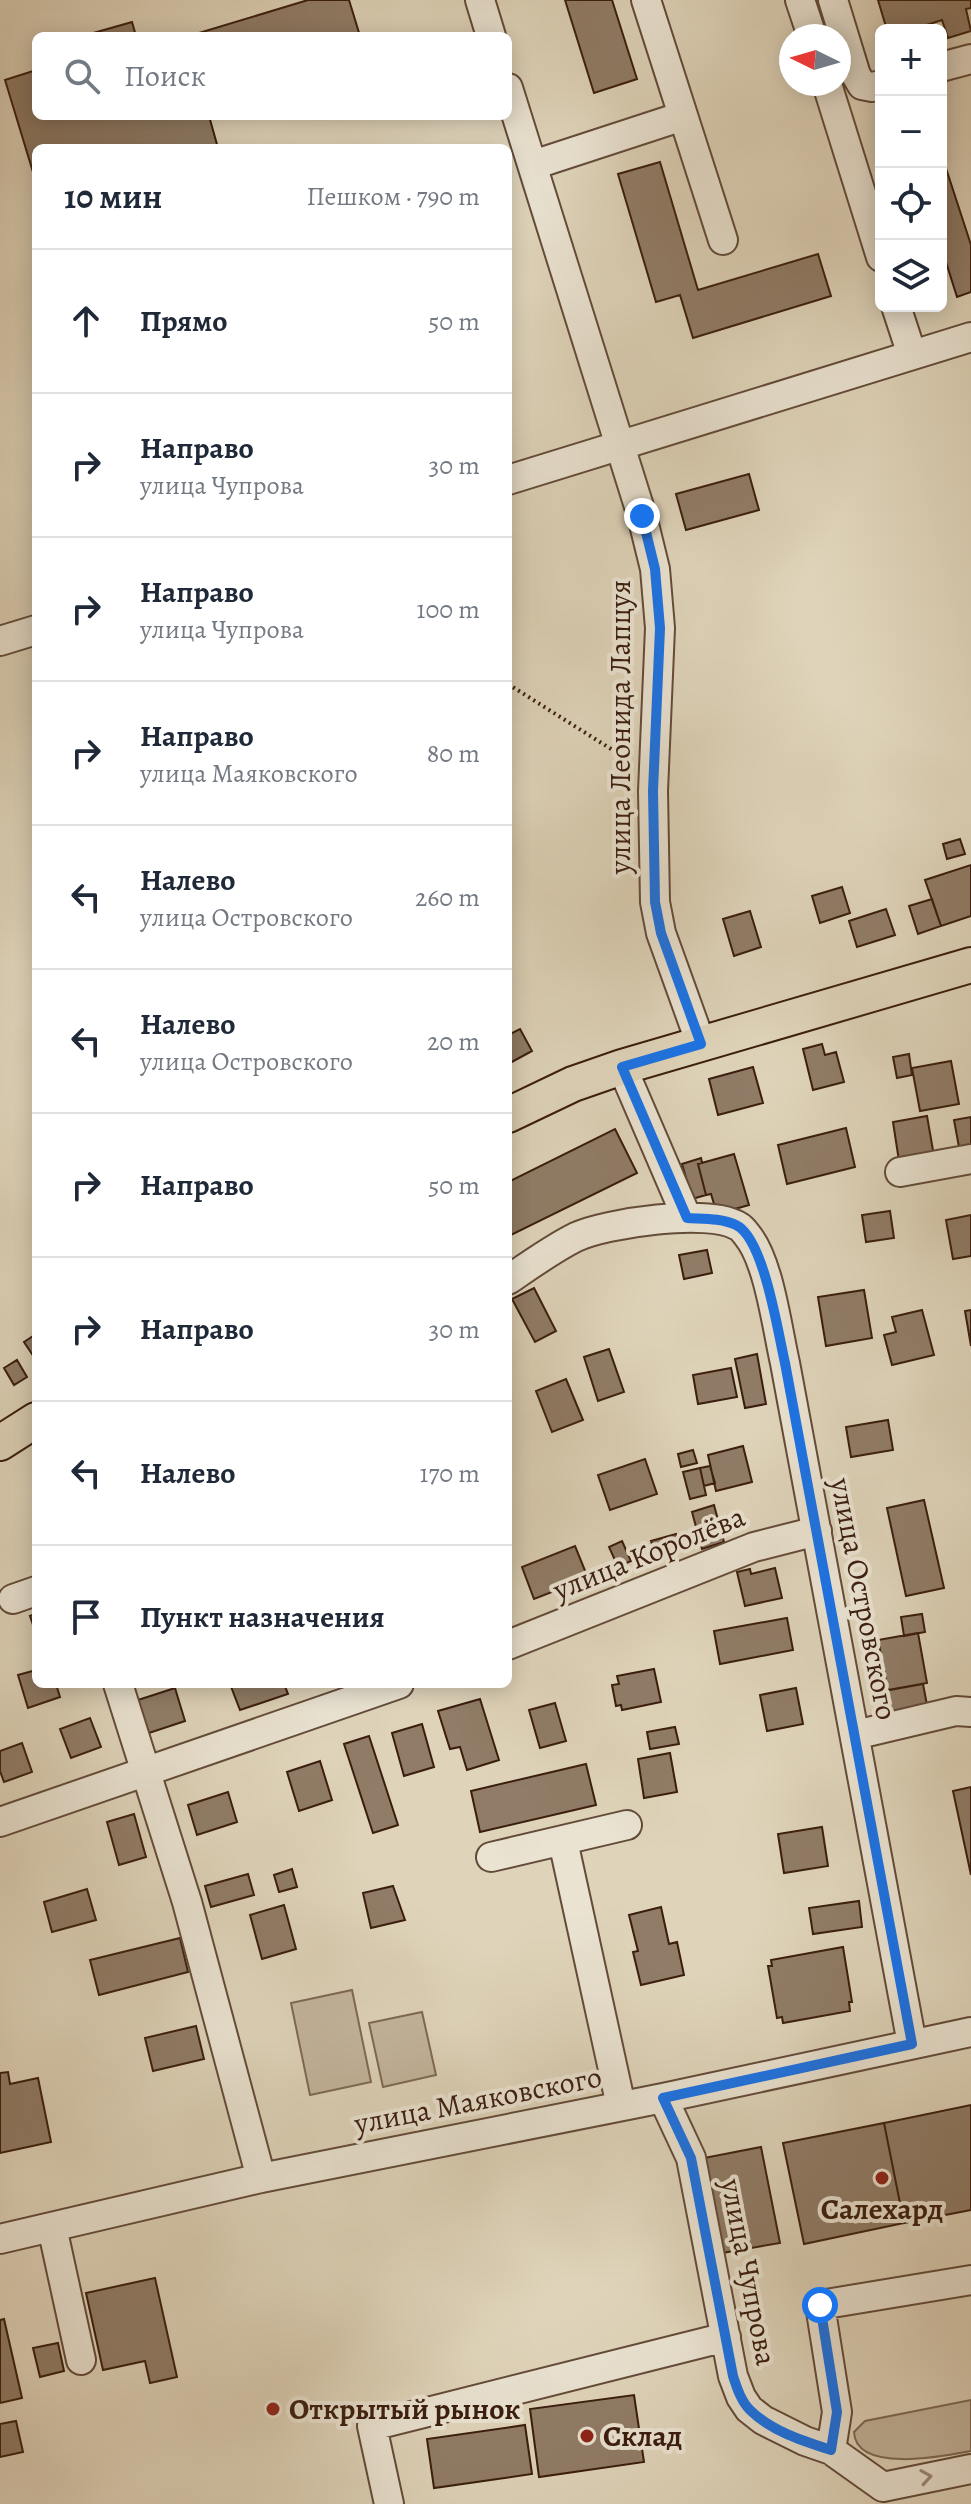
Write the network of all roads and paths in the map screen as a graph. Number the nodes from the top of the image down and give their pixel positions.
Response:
1 (480, 0) edge
2 (646, 0) edge
3 (800, 0) edge
4 (833, 0) edge
5 (808, 24) edge
6 (490, 32) edge
7 (971, 59) edge
8 (947, 65) edge
9 (875, 86) edge
10 (831, 96) edge
11 (512, 100) edge
12 (683, 116) junction
13 (533, 165) junction
14 (723, 240) dead end
15 (876, 240) edge
16 (898, 312) edge
17 (971, 337) edge
18 (912, 355) junction
19 (621, 445) junction
20 (512, 479) edge
21 (32, 631) edge
22 (0, 641) edge
23 (512, 687) edge
24 (653, 791) junction
25 (971, 965) edge
26 (701, 1044) junction
27 (622, 1067) junction
28 (512, 1113) edge
29 (971, 1159) edge
30 (900, 1172) dead end
31 (687, 1218) junction
32 (512, 1278) edge
33 (32, 1423) edge
34 (0, 1443) edge
35 (817, 1531) junction
36 (512, 1643) edge
37 (119, 1688) edge
38 (388, 1688) edge
39 (971, 1712) edge
40 (855, 1735) junction
41 (146, 1772) junction
42 (0, 1822) edge
43 (627, 1825) dead end
44 (563, 1841) junction
45 (491, 1857) dead end
46 (971, 2032) edge
47 (912, 2044) junction
48 (663, 2098) junction
49 (621, 2106) junction
50 (261, 2178) junction
51 (52, 2227) junction
52 (0, 2239) edge
53 (971, 2280) edge
54 (726, 2337) junction
55 (81, 2360) dead end
56 (831, 2450) junction
57 (971, 2469) edge
58 (887, 2496) edge
59 (389, 2504) edge

1 - 6 street
2 - 12 street
3 - 5 street
4 - 9 street
7 - 8 street
10 - 15 street
11 - 13 street, улица Леонида Лапцуя
12 - 13 street
12 - 14 street
13 - 19 street, улица Леонида Лапцуя
16 - 18 street
17 - 18 street
18 - 19 street
19 - 20 street
19 - 24 street, улица Леонида Лапцуя
21 - 22 street
23 - 24 path
24 - 26 street, улица Леонида Лапцуя
25 - 26 main road
26 - 27 main road
27 - 28 main road
27 - 31 street
29 - 30 street
31 - 32 street
31 - 35 street, улица Островского
33 - 34 main road
35 - 36 street, улица Королёва
35 - 40 street, улица Островского
37 - 41 street
38 - 41 street
39 - 40 street
40 - 47 street, улица Островского
41 - 42 street
41 - 50 street
43 - 44 street
44 - 45 street
44 - 49 street
46 - 47 street, улица Маяковского
47 - 48 street, улица Маяковского
48 - 49 street, улица Маяковского
48 - 54 street, улица Чупрова
49 - 50 street, улица Маяковского
50 - 51 street, улица Маяковского
51 - 52 street, улица Маяковского
51 - 55 street
53 - 56 street
54 - 56 street, улица Чупрова
54 - 59 street
56 - 58 street, улица Чупрова
58 -> 57 street, улица Чупрова

